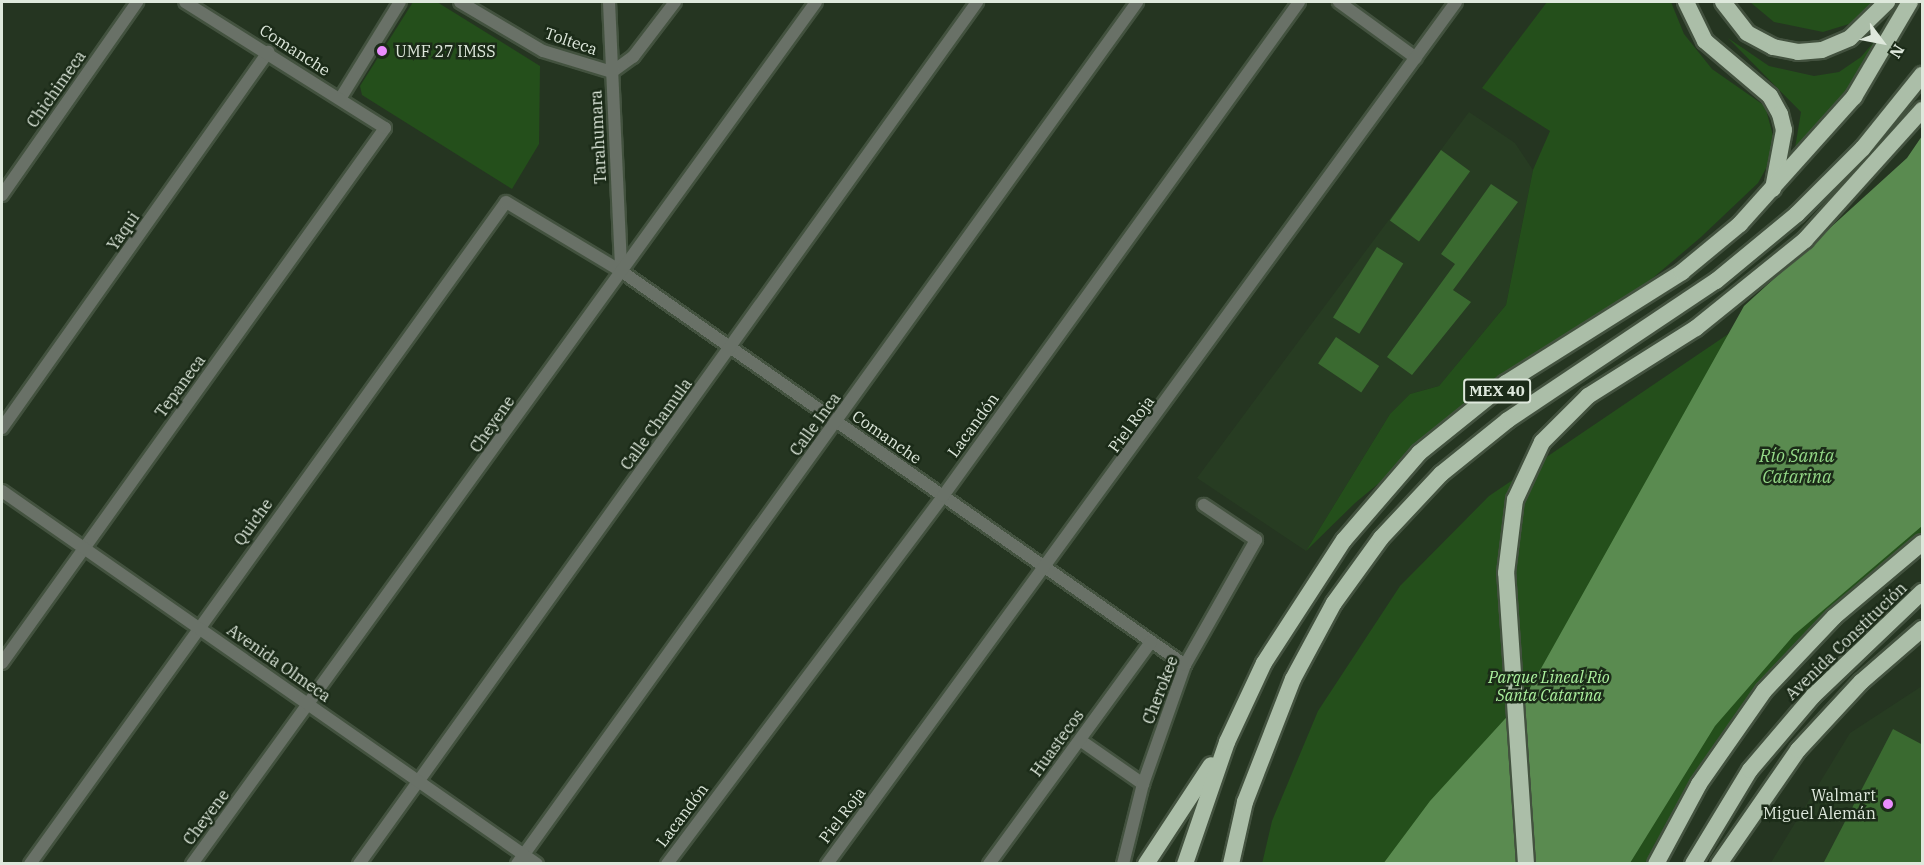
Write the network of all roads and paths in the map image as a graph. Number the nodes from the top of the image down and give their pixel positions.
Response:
1 (137, 2) edge
2 (185, 2) edge
3 (400, 2) edge
4 (460, 2) edge
5 (609, 2) edge
6 (675, 2) edge
7 (816, 2) edge
8 (976, 2) edge
9 (1137, 2) edge
10 (1299, 2) edge
11 (1339, 2) edge
12 (1456, 2) edge
13 (1686, 2) edge
14 (1723, 2) edge
15 (1887, 2) edge
16 (1910, 2) edge
17 (268, 52) junction
18 (1416, 58) junction
19 (612, 72) junction
20 (1923, 75) edge
21 (339, 99) junction
22 (1923, 110) edge
23 (385, 128) joint
24 (1773, 189) junction
25 (2, 195) edge
26 (506, 202) joint
27 (621, 271) junction
28 (732, 348) junction
29 (837, 422) junction
30 (2, 428) edge
31 (2, 491) edge
32 (943, 495) junction
33 (1204, 505) dead end
34 (1923, 543) edge
35 (84, 547) junction
36 (1046, 570) junction
37 (1923, 592) edge
38 (197, 626) junction
39 (1923, 629) edge
40 (1151, 642) junction
41 (2, 663) edge
42 (1185, 665) junction
43 (310, 704) junction
44 (1080, 740) junction
45 (1227, 742) junction
46 (417, 781) junction
47 (1143, 784) junction
48 (1731, 845) junction
49 (520, 859) edge
50 (30, 864) edge
51 (192, 864) edge
52 (359, 864) edge
53 (537, 864) edge
54 (667, 864) edge
55 (827, 864) edge
56 (989, 864) edge
57 (1123, 864) edge
58 (1146, 864) edge
59 (1185, 864) edge
60 (1231, 864) edge
61 (1526, 864) edge
62 (1656, 864) edge
63 (1693, 864) edge
64 (1719, 864) edge
65 (1725, 864) edge

1 - 25 street, Chichimeca
2 - 17 street, Comanche
3 - 21 street
4 - 19 street, Tolteca
5 - 19 street, Tarahumara
6 - 19 street
7 - 27 street, Cheyene
8 - 28 street, Calle Chamula
9 - 29 street, Calle Inca
10 - 32 street, Lacandón
11 - 18 street
12 - 18 street, Piel Roja
13 - 24 highway
14 - 15 highway
16 - 24 highway, MEX 40
17 - 21 street, Comanche
17 - 30 street, Yaqui
18 - 36 street, Piel Roja
19 - 27 street, Tarahumara
20 - 60 highway, MEX 40
21 - 23 street, Comanche
22 - 61 highway
23 - 35 street, Tepaneca
24 - 45 highway, MEX 40
26 - 27 street, Comanche
26 - 38 street, Quiche
27 - 28 street, Comanche
27 - 43 street, Cheyene
28 - 29 street, Comanche
28 - 46 street, Calle Chamula
29 - 32 street, Comanche
29 - 49 street, Calle Inca
31 - 35 street, Avenida Olmeca
32 - 36 street, Comanche
32 - 54 street, Lacandón
33 - 42 street, Cherokee
34 - 62 highway
35 - 38 street, Avenida Olmeca
35 - 41 street, Tepaneca
36 - 40 street, Comanche
36 - 55 street, Piel Roja
37 - 63 highway, Avenida Constitución
38 - 43 street, Avenida Olmeca
38 - 50 street, Quiche
39 - 48 highway
40 - 42 street, Comanche
40 - 44 street, Huastecos
42 - 47 street, Cherokee
43 - 46 street, Avenida Olmeca
43 - 51 street, Cheyene
44 - 47 street
44 - 56 street, Huastecos
45 - 58 highway
45 - 59 highway, MEX 40
46 - 49 street, Avenida Olmeca
46 - 52 street, Calle Chamula
47 - 57 street, Cherokee
48 - 64 highway
48 - 65 highway
49 - 53 street, Avenida Olmeca

